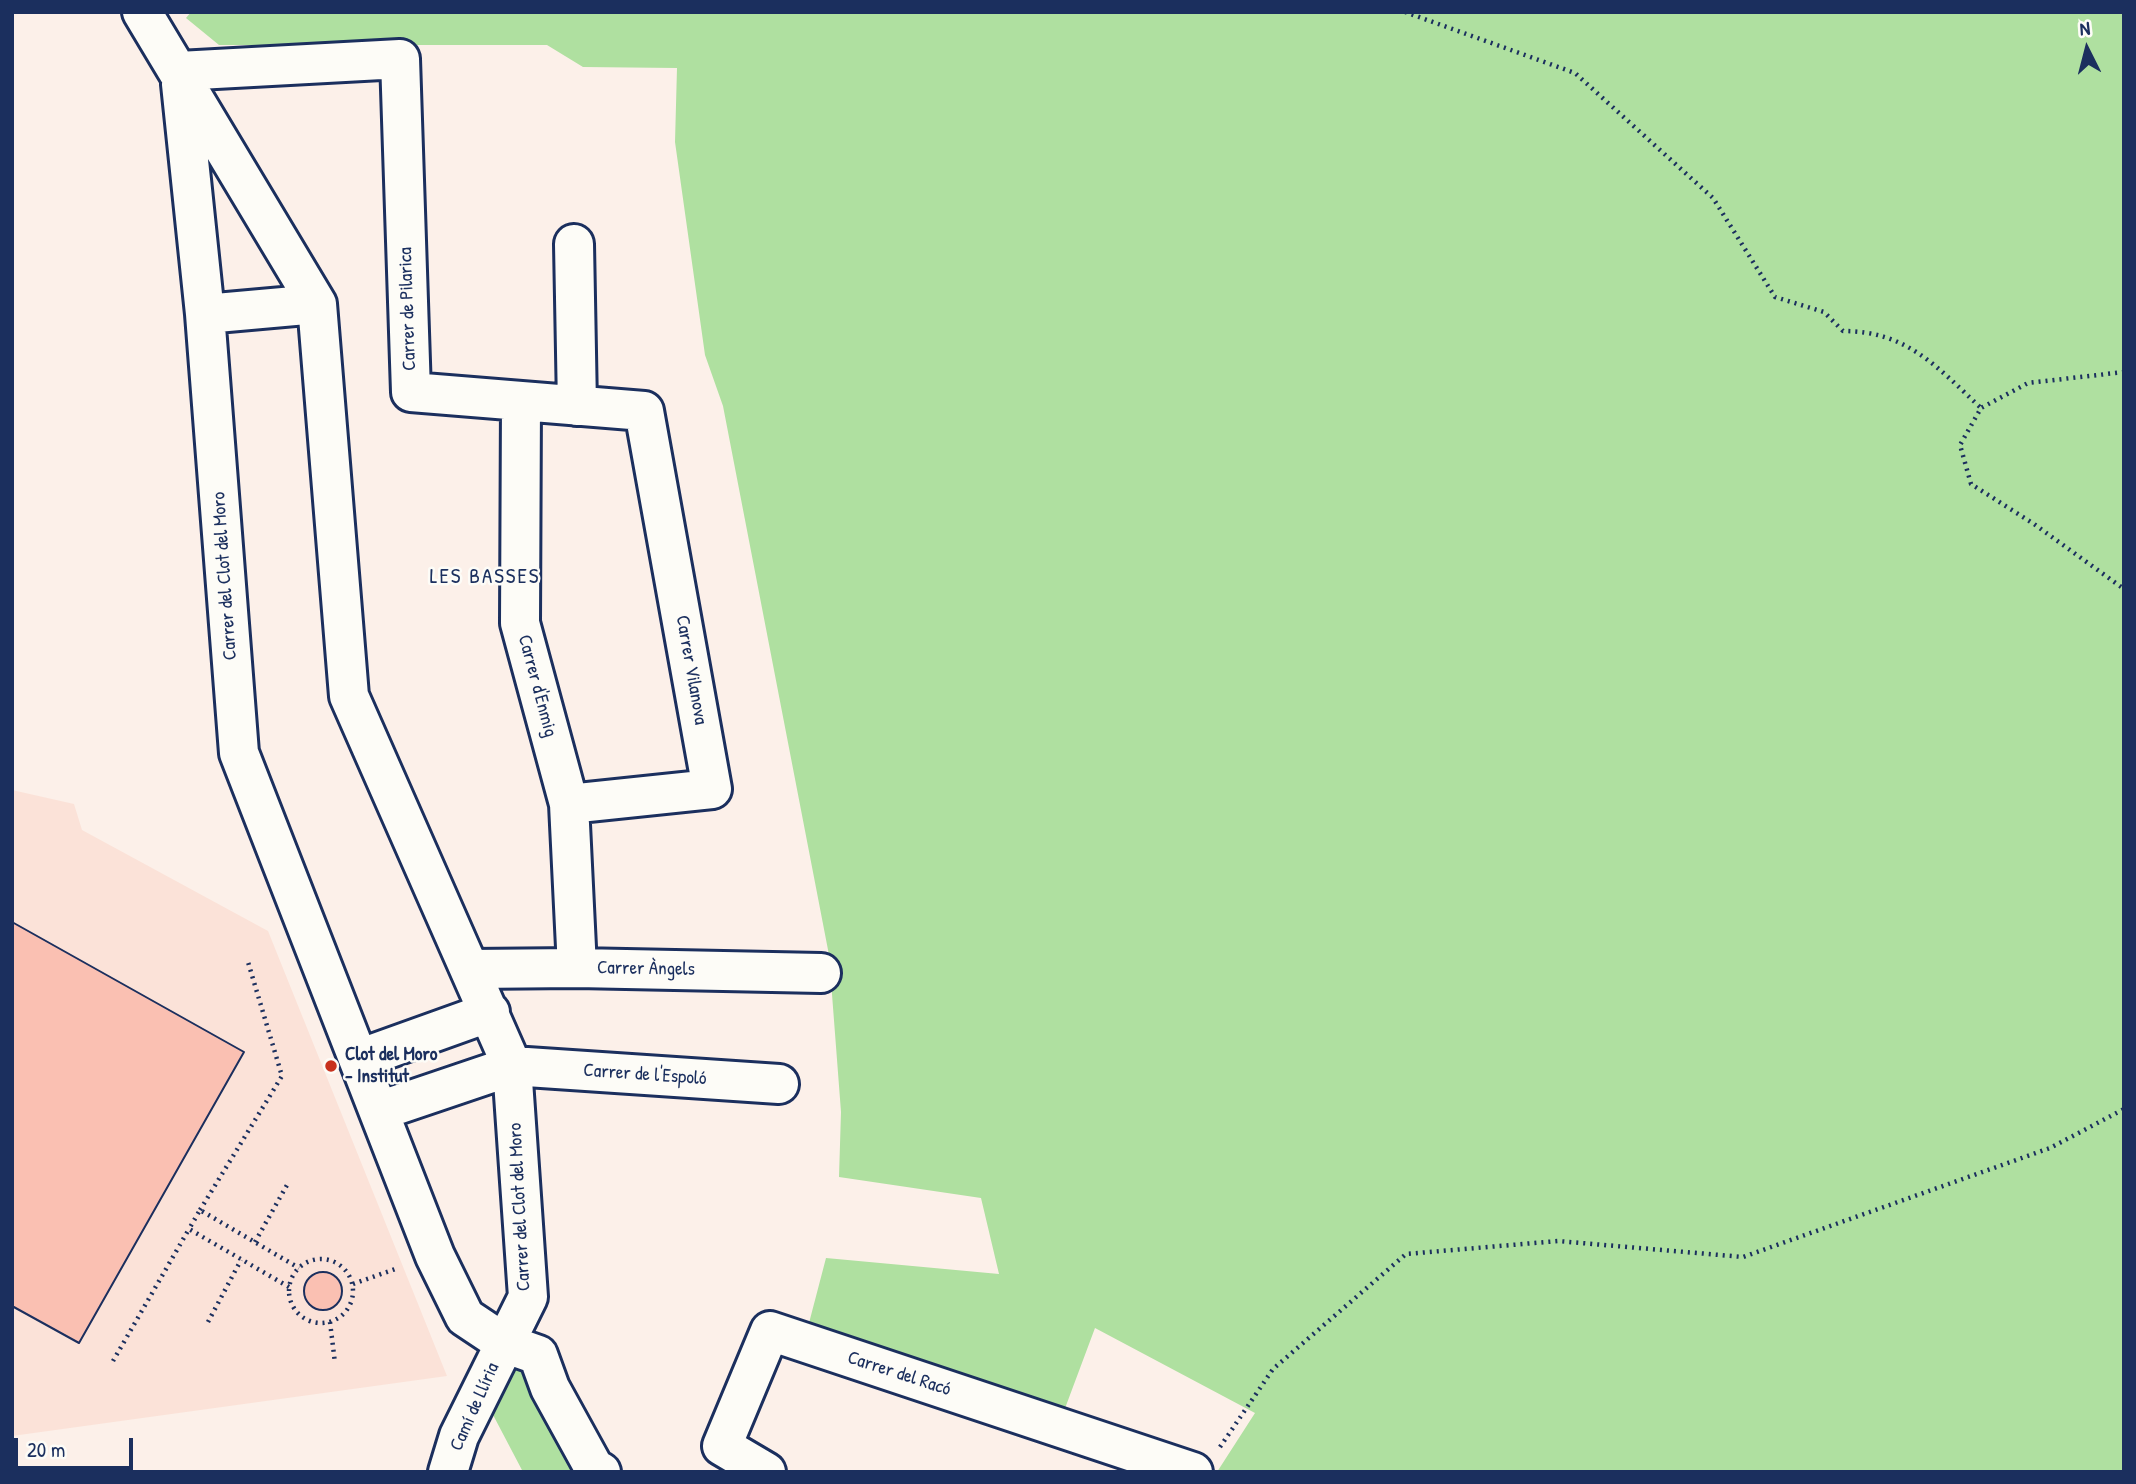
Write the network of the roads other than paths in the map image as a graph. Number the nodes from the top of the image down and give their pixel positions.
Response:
1 (142, 12) edge
2 (179, 71) junction
3 (574, 244) dead end
4 (317, 304) junction
5 (205, 314) junction
6 (520, 402) junction
7 (577, 406) junction
8 (644, 411) joint
9 (569, 804) junction
10 (577, 968) junction
11 (471, 969) junction
12 (821, 973) dead end
13 (490, 1012) junction
14 (359, 1059) junction
15 (512, 1066) junction
16 (779, 1084) dead end
17 (379, 1111) junction
18 (505, 1343) junction
19 (1206, 1460) edge
20 (448, 1472) edge
21 (601, 1472) edge
22 (766, 1472) edge

1 - 2 street, Carrer del Clot del Moro
2 - 4 street, Carrer del Clot del Moro
2 - 5 street, Carrer del Clot del Moro
2 - 6 street, Carrer de Pilarica
3 - 7 street
4 - 5 street
4 - 11 street, Carrer del Clot del Moro
5 - 14 street, Carrer del Clot del Moro
6 - 7 street, Carrer de Pilarica
6 - 9 street, Carrer d'Enmig
7 - 8 street, Carrer de Pilarica
8 - 9 street, Carrer Vilanova
9 - 10 street, Carrer d'Enmig
10 - 11 street, Carrer Àngels
10 - 12 street, Carrer Àngels
11 - 13 street, Carrer del Clot del Moro
13 - 14 street
13 - 15 street, Carrer del Clot del Moro
14 - 17 street, Carrer del Clot del Moro
15 - 16 street, Carrer de l'Espoló
15 - 17 street
15 - 18 street, Carrer del Clot del Moro
17 - 18 street, Carrer del Clot del Moro
18 - 20 street, Camí de Llíria
18 - 21 street, Carrer del Clot del Moro
19 - 22 street, Carrer del Racó

